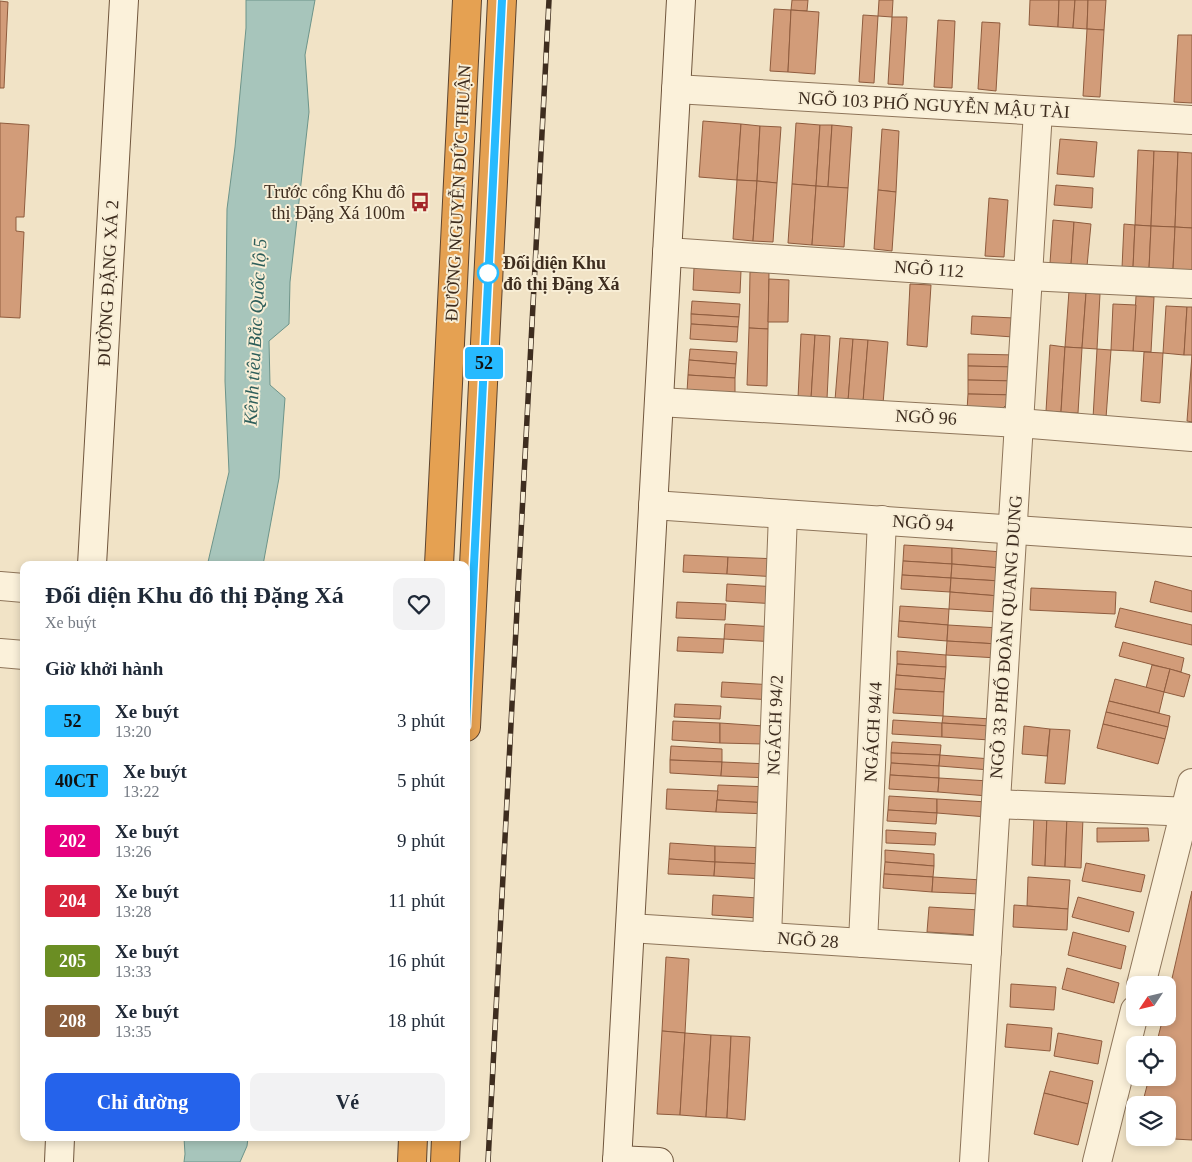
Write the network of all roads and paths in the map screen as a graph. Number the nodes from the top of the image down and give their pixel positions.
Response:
1 (124, 0) edge
2 (467, 0) edge
3 (502, 0) edge
4 (681, 0) edge
5 (676, 89) junction
6 (1038, 111) junction
7 (1192, 120) edge
8 (667, 252) junction
9 (1028, 276) junction
10 (1192, 284) edge
11 (659, 402) junction
12 (1019, 423) junction
13 (1192, 437) edge
14 (653, 505) junction
15 (783, 514) junction
16 (882, 520) junction
17 (1013, 530) junction
18 (1192, 542) edge
19 (92, 561) edge
20 (439, 561) edge
21 (0, 586) edge
22 (20, 588) edge
23 (470, 598) edge
24 (0, 653) edge
25 (20, 655) edge
26 (1192, 783) edge
27 (996, 804) junction
28 (1188, 812) edge
29 (630, 928) junction
30 (767, 937) junction
31 (863, 943) junction
32 (987, 951) junction
33 (1143, 976) edge
34 (1131, 1026) edge
35 (60, 1141) edge
36 (413, 1141) edge
37 (446, 1141) edge
38 (617, 1161) edge
39 (59, 1162) edge
40 (412, 1162) edge
41 (445, 1162) edge
42 (659, 1162) edge
43 (974, 1162) edge
44 (1097, 1162) edge

1 - 19 street, ĐƯỜNG ĐẶNG XÁ 2
2 - 20 highway, ĐƯỜNG NGUYỄN ĐỨC THUẬN
3 - 23 highway, ĐƯỜNG NGUYỄN ĐỨC THUẬN
4 - 5 street
5 - 6 street, NGÕ 103 PHỐ NGUYỄN MẬU TÀI
5 - 8 street
6 - 7 street, NGÕ 103 PHỐ NGUYỄN MẬU TÀI
6 - 9 street, NGÕ 33 PHỐ ĐOÀN QUANG DUNG
8 - 9 street, NGÕ 112
8 - 11 street
9 - 10 street, NGÕ 112
9 - 12 street, NGÕ 33 PHỐ ĐOÀN QUANG DUNG
11 - 12 street, NGÕ 96
11 - 14 street
12 - 13 street, NGÕ 96
12 - 17 street, NGÕ 33 PHỐ ĐOÀN QUANG DUNG
14 - 15 street, NGÕ 94
14 - 29 street
15 - 16 street, NGÕ 94
15 - 30 street, NGÁCH 94/2
16 - 17 street, NGÕ 94
16 - 31 street, NGÁCH 94/4
17 - 18 street, NGÕ 94
17 - 27 street, NGÕ 33 PHỐ ĐOÀN QUANG DUNG
21 - 22 street
24 - 25 street
26 - 28 street
27 - 28 street
27 - 32 street, NGÕ 33 PHỐ ĐOÀN QUANG DUNG
28 - 33 street
29 - 30 street, NGÕ 28
29 - 38 street
30 - 31 street, NGÕ 28
31 - 32 street, NGÕ 28
32 - 43 street, NGÕ 33 PHỐ ĐOÀN QUANG DUNG
34 - 44 street
35 - 39 street
36 - 40 highway
37 - 41 highway
38 - 42 street

